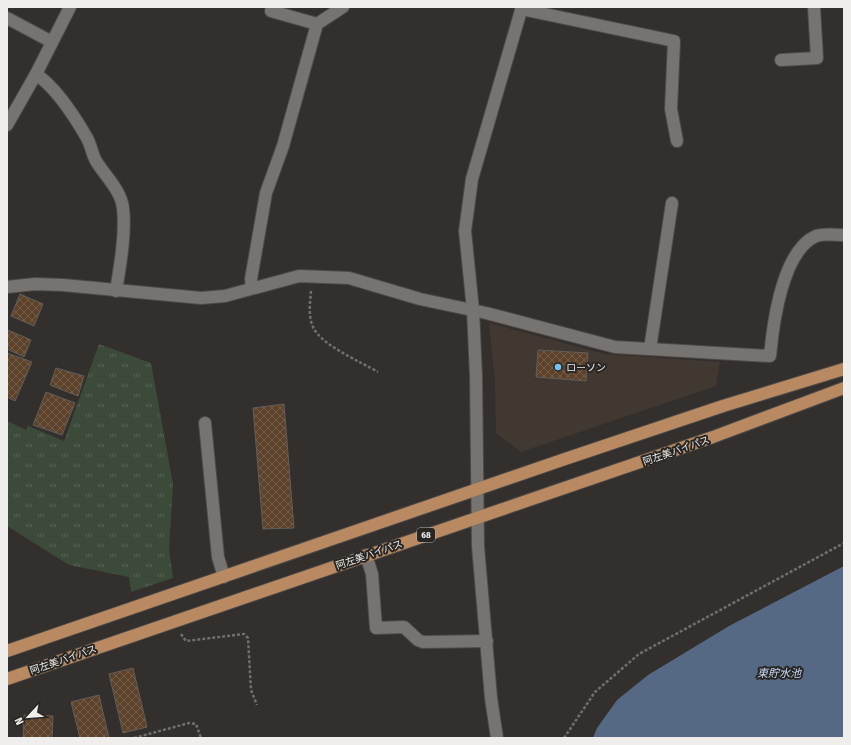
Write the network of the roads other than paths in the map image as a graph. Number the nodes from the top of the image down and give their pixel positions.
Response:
1 (70, 7) edge
2 (342, 7) edge
3 (814, 7) edge
4 (268, 8) edge
5 (522, 8) edge
6 (7, 18) edge
7 (317, 24) junction
8 (52, 42) junction
9 (781, 60) dead end
10 (36, 74) junction
11 (7, 125) edge
12 (677, 141) dead end
13 (672, 203) dead end
14 (844, 235) edge
15 (7, 287) edge
16 (252, 288) junction
17 (116, 291) junction
18 (473, 310) junction
19 (650, 349) junction
20 (844, 368) edge
21 (844, 388) edge
22 (205, 423) dead end
23 (477, 490) junction
24 (477, 519) junction
25 (366, 555) junction
26 (224, 577) junction
27 (487, 641) junction
28 (7, 651) edge
29 (7, 679) edge
30 (497, 738) edge

1 - 8 street
2 - 7 street
3 - 9 street
4 - 7 street
5 - 12 street
5 - 18 street
6 - 8 street
7 - 16 street
8 - 10 street
10 - 11 street
10 - 17 street
13 - 19 street
14 - 19 street
15 - 17 street
16 - 17 street
16 - 18 street
18 - 19 street
18 - 23 street
20 - 23 main road
21 - 24 main road, 阿左美バイパス / 68
22 - 26 street
23 - 24 street
23 - 26 main road
24 - 25 main road, 阿左美バイパス / 68
24 - 27 street
25 - 27 street
25 - 29 main road, 阿左美バイパス / 68
26 - 28 main road
27 - 30 street

